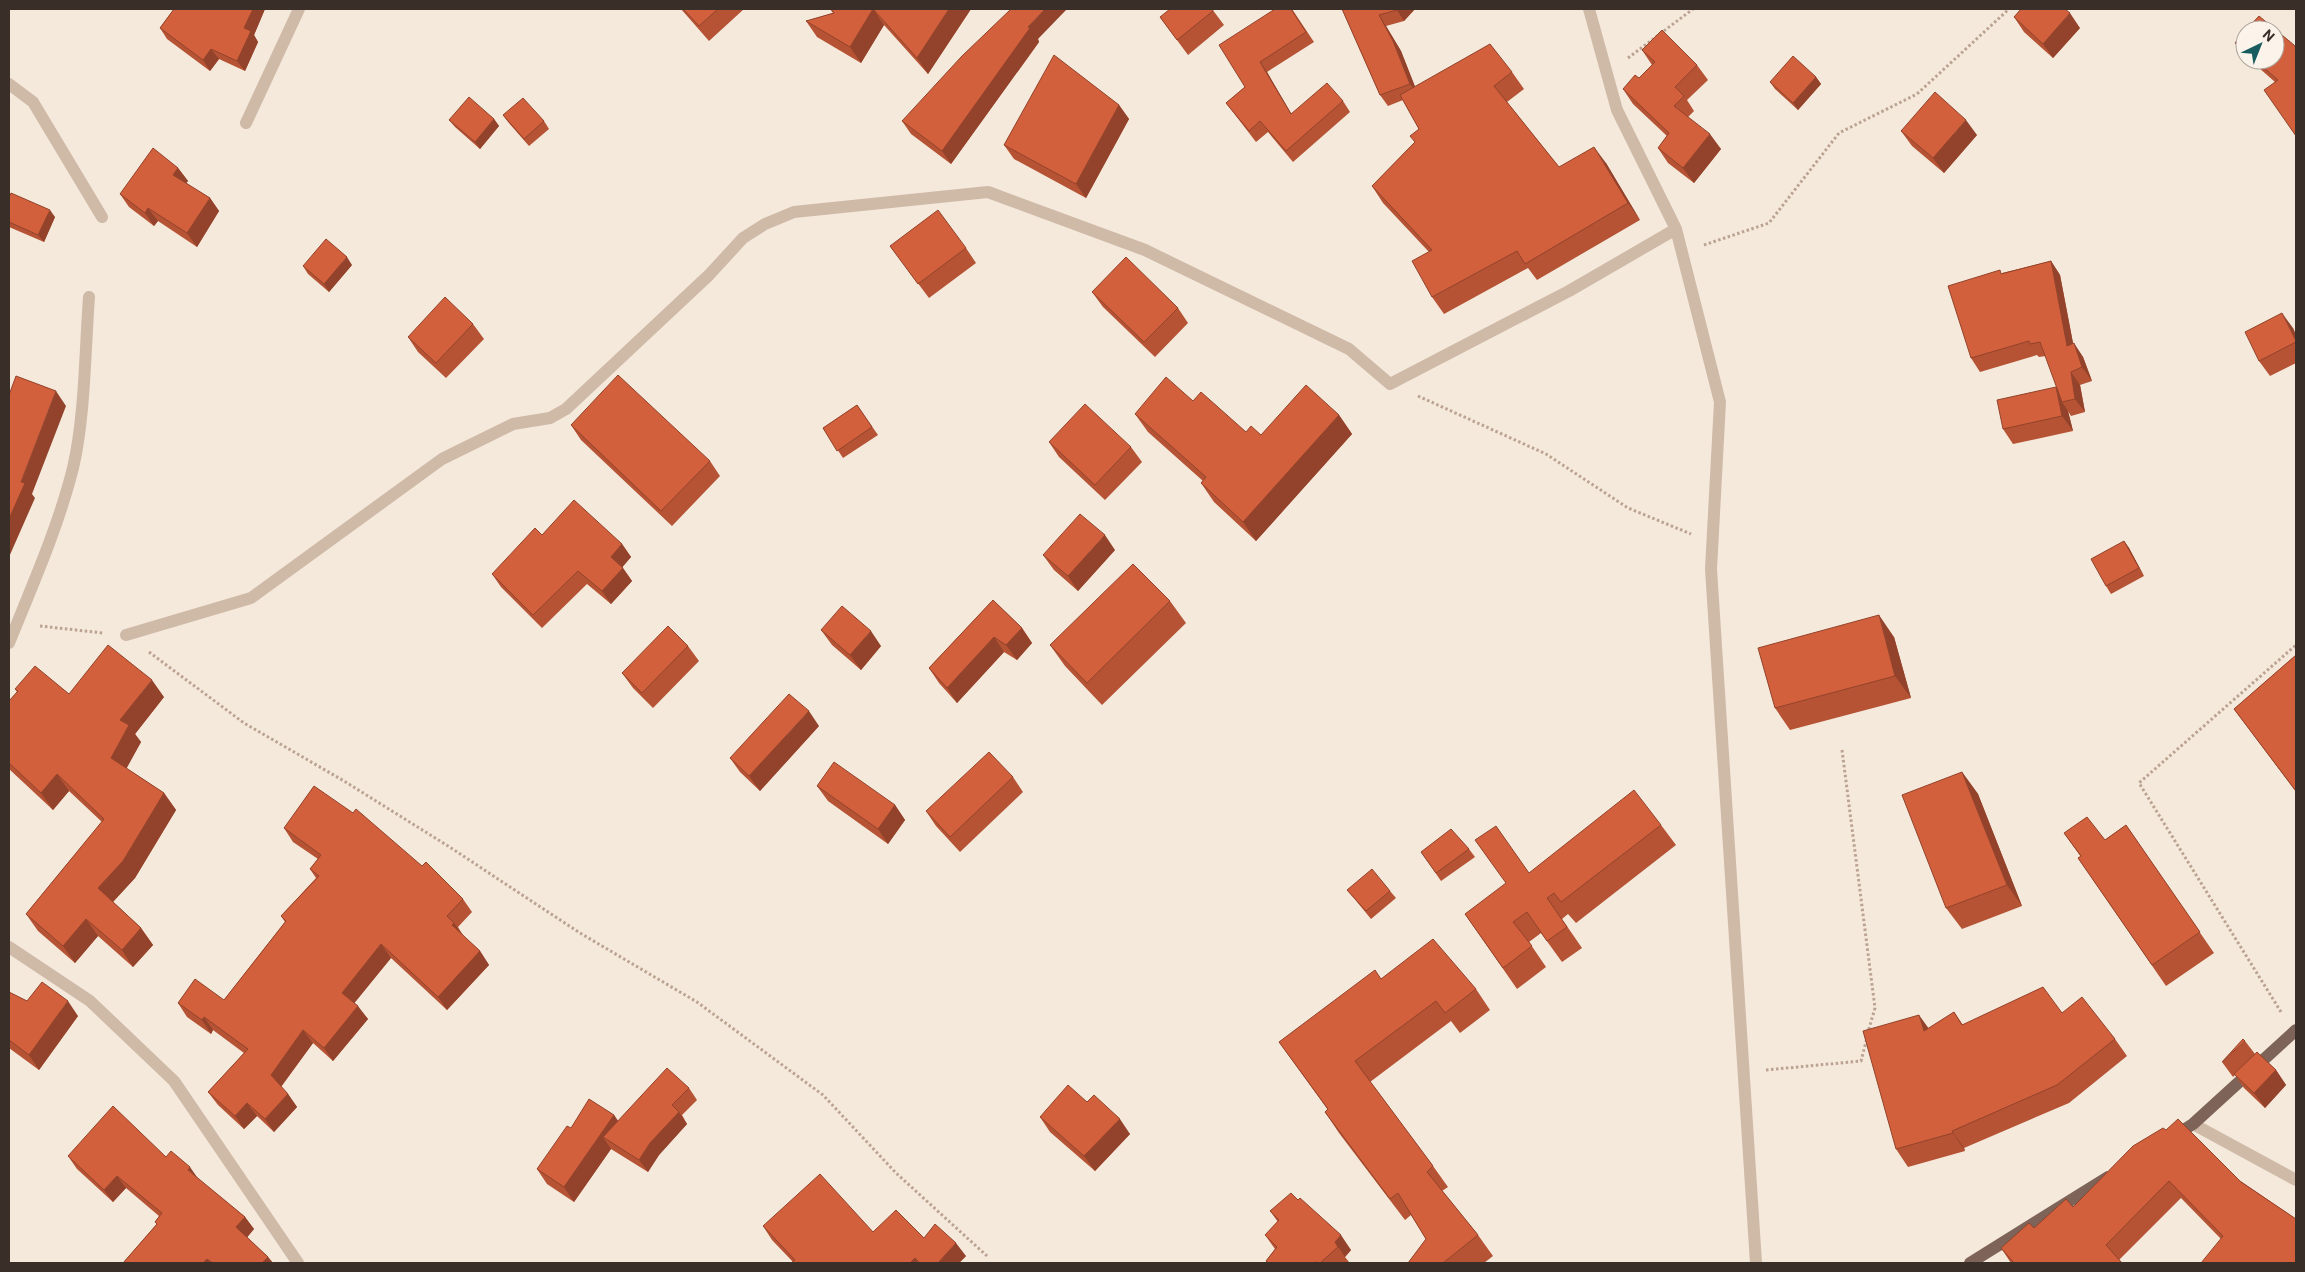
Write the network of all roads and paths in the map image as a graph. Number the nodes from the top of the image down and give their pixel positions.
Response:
1 (299, 9) edge
2 (1590, 9) edge
3 (1692, 9) edge
4 (2009, 9) edge
5 (1607, 73) junction
6 (9, 84) edge
7 (246, 122) dead end
8 (102, 218) dead end
9 (1676, 229) junction
10 (1682, 253) junction
11 (89, 297) dead end
12 (1390, 384) junction
13 (1712, 542) junction
14 (17, 624) junction
15 (126, 635) junction
16 (9, 643) edge
17 (2296, 645) edge
18 (1842, 750) dead end
19 (9, 947) edge
20 (2295, 1031) edge
21 (1743, 1072) junction
22 (2193, 1124) junction
23 (2160, 1145) edge
24 (2119, 1171) edge
25 (2296, 1180) edge
26 (987, 1256) dead end
27 (298, 1263) edge
28 (1756, 1263) edge
29 (1970, 1263) edge

1 - 7 street
2 - 5 street
3 - 5 path
4 - 10 path
5 - 9 street
6 - 8 street
9 - 10 street
9 - 12 street
10 - 13 street
11 - 14 street
12 - 13 path
12 - 15 street
13 - 21 street
14 - 15 path
14 - 16 street
15 - 26 path
17 - 20 path
18 - 21 path
19 - 27 street
20 - 22 main road
21 - 28 street
22 - 23 main road
22 - 25 street
24 - 29 main road

